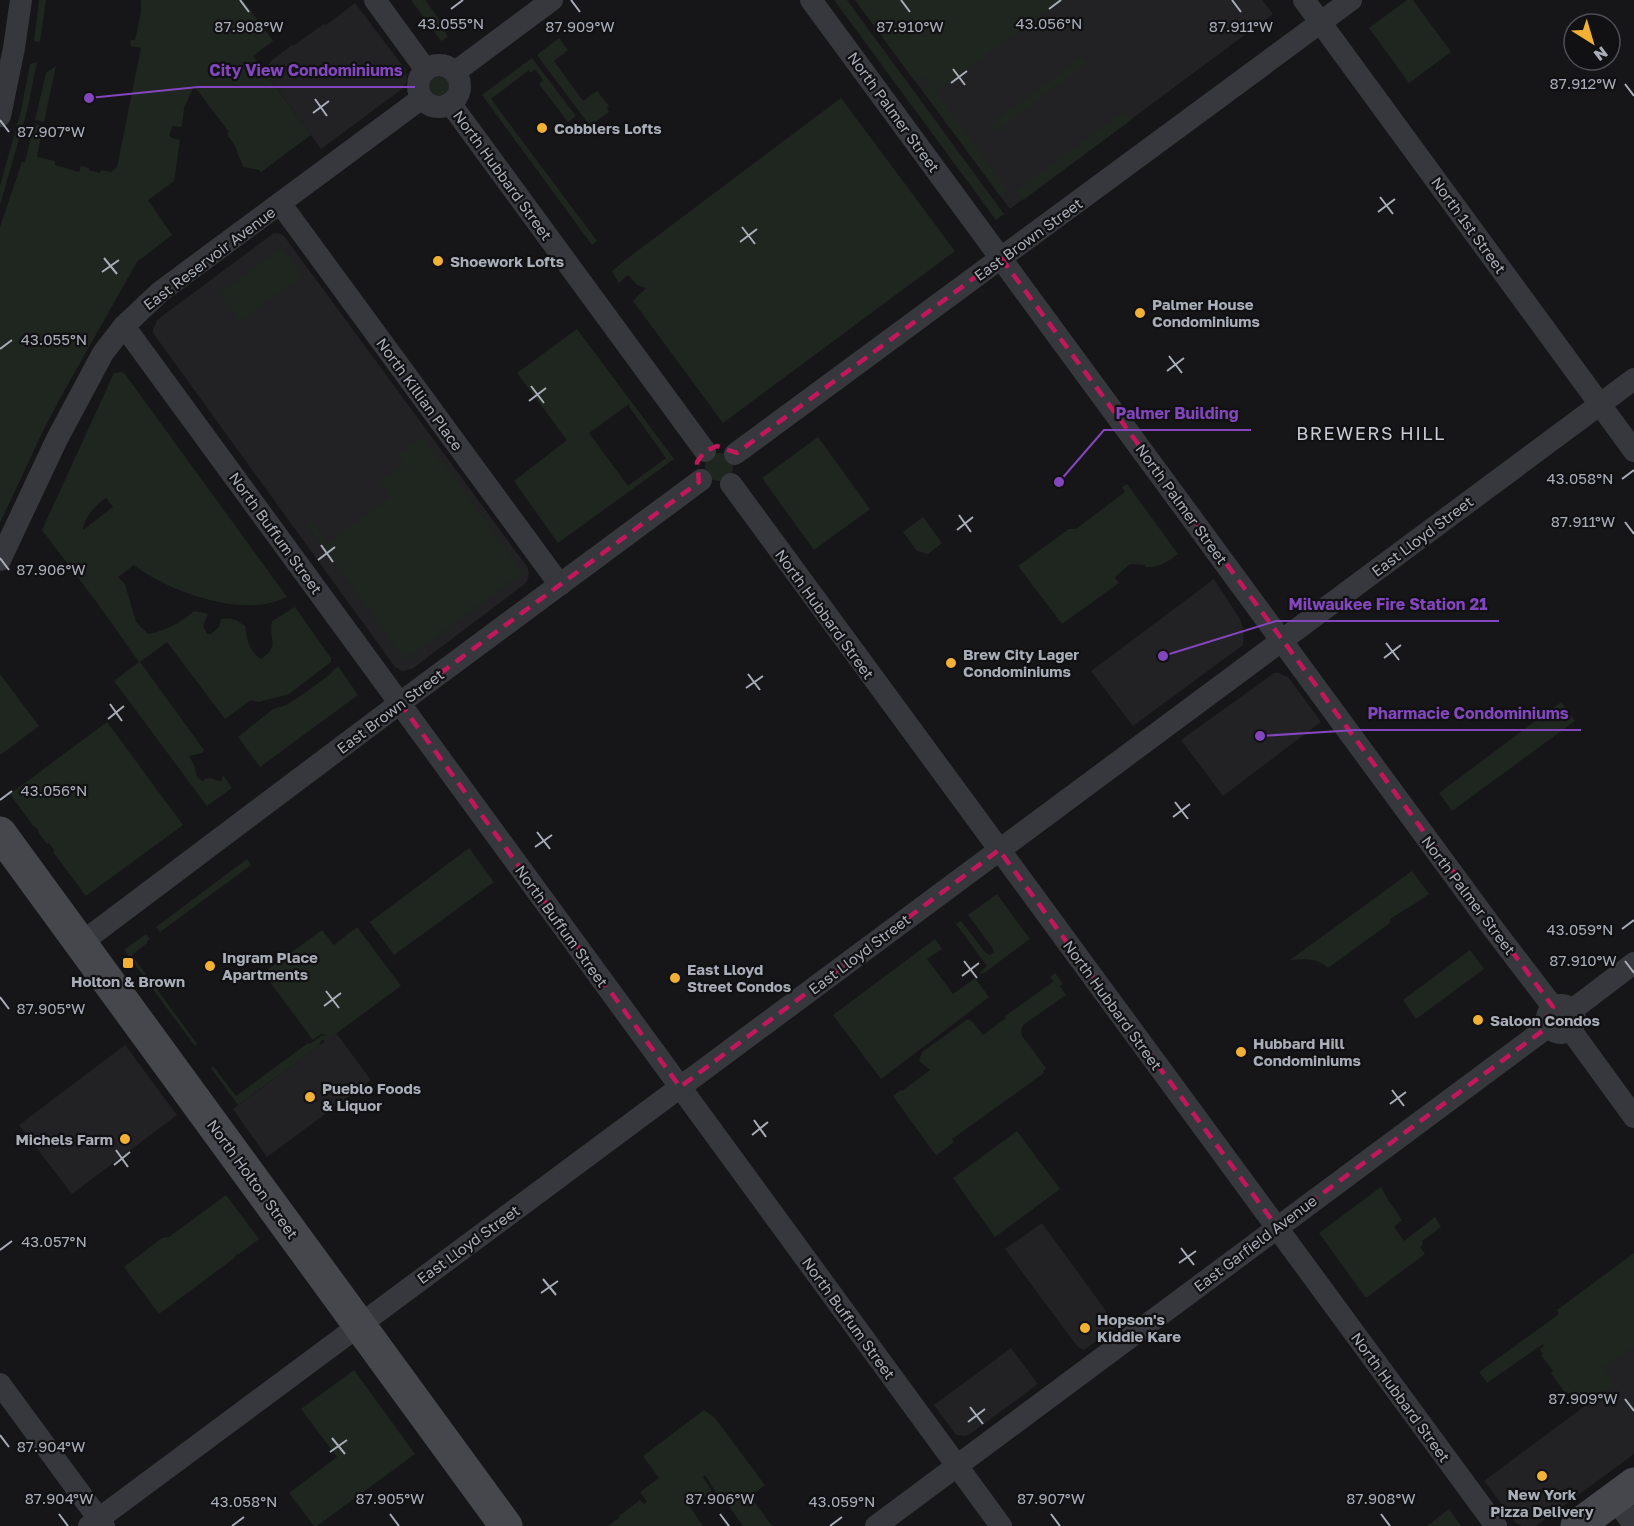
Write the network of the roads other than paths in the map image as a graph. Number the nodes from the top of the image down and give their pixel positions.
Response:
1 (21, 0) edge
2 (375, 0) edge
3 (552, 0) edge
4 (811, 0) edge
5 (1304, 0) edge
6 (1351, 0) edge
7 (1320, 23) junction
8 (426, 70) junction
9 (455, 72) junction
10 (422, 98) junction
11 (450, 103) junction
12 (0, 117) edge
13 (280, 203) junction
14 (1001, 258) junction
15 (124, 326) junction
16 (1634, 379) edge
17 (1600, 404) junction
18 (705, 451) junction
19 (1634, 451) edge
20 (735, 454) junction
21 (701, 480) junction
22 (731, 484) junction
23 (0, 560) edge
24 (560, 585) junction
25 (1282, 640) junction
26 (400, 703) junction
27 (0, 833) edge
28 (999, 850) junction
29 (81, 943) junction
30 (1634, 963) edge
31 (1561, 1018) junction
32 (680, 1087) junction
33 (1634, 1117) edge
34 (1276, 1227) junction
35 (360, 1325) junction
36 (0, 1384) edge
37 (957, 1466) junction
38 (1624, 1491) edge
39 (97, 1524) edge
40 (1634, 1525) edge
41 (506, 1526) edge
42 (876, 1526) edge
43 (1001, 1526) edge
44 (1496, 1526) edge
45 (1577, 1526) edge

1 - 12 street
2 - 8 street
3 - 9 street
4 - 14 street, North Palmer Street
5 - 7 street, North 1st Street
6 - 7 street, East Brown Street
7 - 14 street, East Brown Street
7 - 17 street, North 1st Street
8 - 9 street
8 - 10 street
9 - 11 street
10 - 11 street
10 - 13 street, East Reservoir Avenue
11 - 18 street, North Hubbard Street
13 - 15 street, East Reservoir Avenue
13 - 24 street, North Killian Place
14 - 20 street, East Brown Street
14 - 25 street, North Palmer Street
15 - 23 street, East Reservoir Avenue
15 - 26 street, North Buffum Street
16 - 17 street, East Lloyd Street
17 - 19 street, North 1st Street
17 - 25 street, East Lloyd Street
18 - 20 street
18 - 21 street
20 - 22 street
21 - 22 street
21 - 24 street, East Brown Street
22 - 28 street, North Hubbard Street
24 - 26 street, East Brown Street
25 - 28 street, East Lloyd Street
25 - 31 street, North Palmer Street
26 - 29 street, East Brown Street
26 - 32 street, North Buffum Street
27 - 29 main road, North Holton Street
28 - 32 street, East Lloyd Street
28 - 34 street, North Hubbard Street
29 - 35 main road, North Holton Street
30 - 31 street, East Garfield Avenue
31 - 33 street, North Palmer Street
31 - 34 street, East Garfield Avenue
32 - 35 street, East Lloyd Street
32 - 37 street, North Buffum Street
34 - 37 street, East Garfield Avenue
34 - 44 street, North Hubbard Street
35 - 39 street, East Lloyd Street
35 - 41 main road, North Holton Street
36 - 39 street
37 - 42 street, East Garfield Avenue
37 - 43 street, North Buffum Street
38 - 40 street
38 - 45 main road

